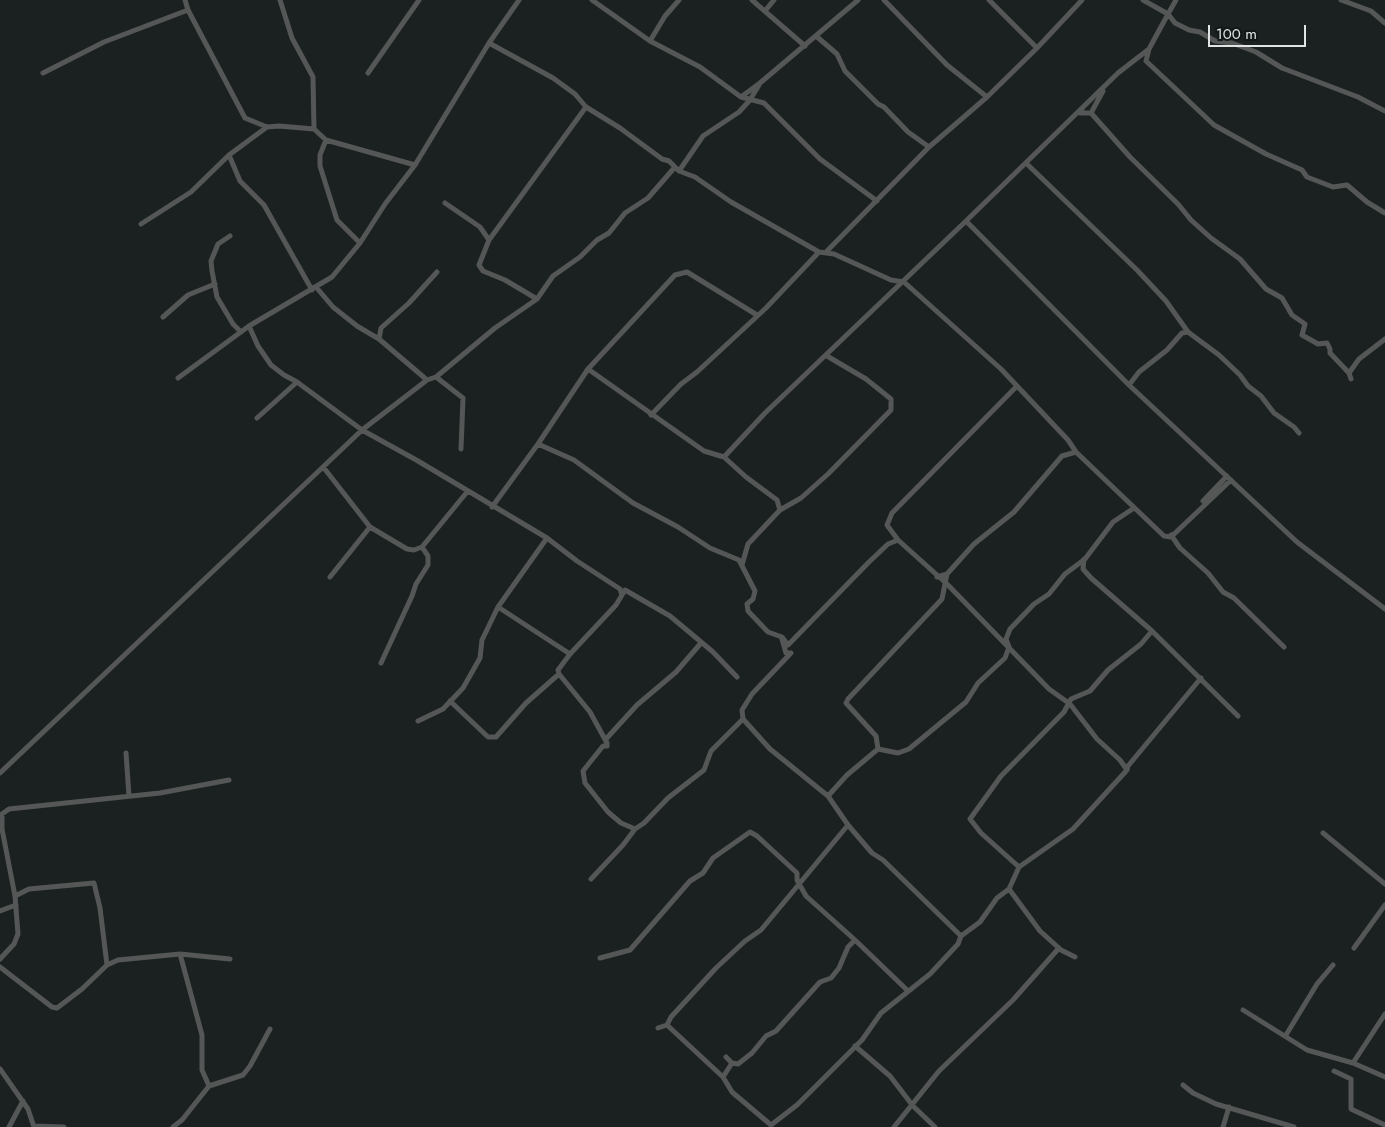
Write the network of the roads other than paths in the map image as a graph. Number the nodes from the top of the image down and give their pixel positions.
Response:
1 (185, 0) edge
2 (280, 0) edge
3 (419, 0) edge
4 (519, 0) edge
5 (592, 0) edge
6 (679, 0) edge
7 (752, 0) edge
8 (774, 0) edge
9 (858, 0) edge
10 (884, 0) edge
11 (989, 0) edge
12 (1082, 0) edge
13 (1143, 0) edge
14 (1176, 0) edge
15 (1341, 0) edge
16 (188, 10) junction
17 (765, 11) junction
18 (1168, 14) junction
19 (1385, 24) edge
20 (816, 36) junction
21 (650, 41) junction
22 (489, 43) junction
23 (806, 46) junction
24 (1037, 48) junction
25 (1149, 49) junction
26 (368, 72) dead end
27 (44, 74) dead end
28 (760, 83) junction
29 (1104, 89) junction
30 (741, 96) junction
31 (987, 97) junction
32 (750, 100) junction
33 (586, 106) junction
34 (1082, 109) junction
35 (1385, 111) edge
36 (1091, 113) junction
37 (267, 127) junction
38 (314, 129) junction
39 (326, 140) junction
40 (929, 147) junction
41 (229, 155) junction
42 (1027, 164) junction
43 (415, 166) junction
44 (677, 169) junction
45 (877, 202) junction
46 (446, 203) dead end
47 (1385, 213) edge
48 (966, 221) junction
49 (141, 224) dead end
50 (230, 236) dead end
51 (489, 240) junction
52 (360, 243) junction
53 (827, 251) junction
54 (819, 252) junction
55 (437, 272) dead end
56 (904, 282) junction
57 (215, 284) junction
58 (314, 288) junction
59 (536, 299) junction
60 (758, 316) junction
61 (163, 317) dead end
62 (249, 326) junction
63 (241, 332) junction
64 (1188, 332) junction
65 (379, 339) junction
66 (1385, 339) edge
67 (827, 356) junction
68 (588, 369) junction
69 (436, 377) junction
70 (178, 378) dead end
71 (428, 380) junction
72 (297, 382) junction
73 (1129, 385) junction
74 (1017, 386) junction
75 (651, 415) junction
76 (257, 418) dead end
77 (362, 430) junction
78 (1299, 434) dead end
79 (538, 444) junction
80 (461, 449) dead end
81 (1076, 452) junction
82 (724, 457) junction
83 (324, 468) junction
84 (1229, 478) junction
85 (467, 492) junction
86 (492, 507) junction
87 (1134, 508) junction
88 (780, 510) junction
89 (370, 527) junction
90 (1170, 536) junction
91 (547, 538) junction
92 (898, 540) junction
93 (422, 547) junction
94 (1084, 558) junction
95 (742, 565) junction
96 (948, 574) junction
97 (330, 577) dead end
98 (937, 577) junction
99 (947, 584) junction
100 (622, 595) junction
101 (498, 607) junction
102 (1385, 609) edge
103 (1152, 631) junction
104 (782, 637) junction
105 (701, 643) junction
106 (1009, 647) junction
107 (1284, 647) dead end
108 (570, 654) junction
109 (381, 663) dead end
110 (559, 674) junction
111 (737, 677) dead end
112 (1201, 678) junction
113 (450, 701) junction
114 (1069, 703) junction
115 (1238, 716) dead end
116 (744, 719) junction
117 (418, 721) dead end
118 (606, 739) junction
119 (878, 749) junction
120 (126, 753) dead end
121 (1127, 770) junction
122 (0, 773) edge
123 (229, 780) dead end
124 (129, 796) junction
125 (828, 796) junction
126 (848, 825) junction
127 (635, 829) junction
128 (1, 830) edge
129 (1322, 833) dead end
130 (1019, 867) junction
131 (591, 879) dead end
132 (799, 884) junction
133 (1385, 884) edge
134 (1009, 889) junction
135 (15, 896) junction
136 (16, 905) junction
137 (1385, 905) edge
138 (0, 911) edge
139 (961, 936) junction
140 (855, 940) junction
141 (1058, 948) junction
142 (1354, 948) dead end
143 (180, 954) junction
144 (1075, 957) dead end
145 (230, 958) dead end
146 (600, 958) dead end
147 (0, 959) edge
148 (107, 965) junction
149 (1333, 965) dead end
150 (0, 968) edge
151 (907, 990) junction
152 (1242, 1010) dead end
153 (1385, 1014) edge
154 (667, 1025) junction
155 (658, 1028) dead end
156 (270, 1029) dead end
157 (1286, 1035) junction
158 (855, 1046) junction
159 (726, 1057) dead end
160 (732, 1063) junction
161 (1353, 1063) junction
162 (0, 1069) edge
163 (1334, 1071) dead end
164 (1385, 1077) edge
165 (723, 1078) junction
166 (1183, 1085) dead end
167 (209, 1086) junction
168 (23, 1101) junction
169 (913, 1106) junction
170 (1229, 1108) junction
171 (1385, 1125) edge
172 (9, 1127) edge
173 (34, 1127) edge
174 (64, 1127) edge
175 (173, 1127) edge
176 (894, 1127) edge
177 (935, 1127) edge
178 (1223, 1127) edge
179 (1294, 1127) edge

1 - 16 street
2 - 38 street
3 - 26 street
4 - 22 street
5 - 21 street
6 - 21 street
7 - 17 street
8 - 17 street
9 - 20 street
10 - 31 street
11 - 24 street
12 - 24 street
13 - 18 street
14 - 18 street
15 - 19 street
16 - 27 street
16 - 37 street
17 - 23 street
18 - 25 street
18 - 35 street
20 - 23 street
20 - 40 street
21 - 30 street
22 - 33 street
22 - 43 street
23 - 28 street
24 - 31 street
25 - 29 street
25 - 47 street
28 - 30 street
28 - 32 street
29 - 34 street
29 - 36 street
30 - 32 street
31 - 40 street
32 - 44 street
32 - 45 street
33 - 44 street
33 - 51 street
34 - 36 street
34 - 42 street
36 - 66 street
37 - 38 street
37 - 41 street
38 - 39 street
39 - 43 street
39 - 52 street
40 - 45 street
41 - 49 street
41 - 58 street
42 - 48 street
42 - 64 street
43 - 52 street
44 - 54 street
44 - 59 street
45 - 53 street
46 - 51 street
48 - 56 street
48 - 73 street
50 - 57 street
51 - 59 street
52 - 58 street
53 - 54 street
53 - 56 street
54 - 60 street
55 - 65 street
56 - 67 street
56 - 74 street
57 - 61 street
57 - 63 street
58 - 62 street
58 - 65 street
59 - 69 street
60 - 68 street
60 - 75 street
62 - 63 street
62 - 72 street
63 - 70 street
64 - 73 street
64 - 78 street
65 - 71 street
67 - 82 street
67 - 88 street
68 - 75 street
68 - 79 street
69 - 71 street
69 - 80 street
71 - 77 street
72 - 76 street
72 - 77 street
73 - 84 street
74 - 81 street
74 - 92 street
75 - 82 street
77 - 83 street
77 - 85 street
79 - 86 street
79 - 95 street
81 - 87 street
81 - 96 street
82 - 88 street
83 - 89 street
83 - 122 street
84 - 90 street
84 - 102 street
85 - 86 street
85 - 93 street
86 - 91 street
87 - 90 street
87 - 94 street
88 - 95 street
89 - 93 street
89 - 97 street
90 - 107 street
91 - 100 street
91 - 101 street
92 - 98 street
92 - 104 street
93 - 109 street
94 - 103 street
94 - 106 street
95 - 104 street
96 - 98 street
96 - 99 street
98 - 99 street
99 - 106 street
99 - 119 street
100 - 105 street
100 - 108 street
101 - 108 street
101 - 113 street
103 - 112 street
103 - 114 street
104 - 116 street
105 - 111 street
105 - 118 street
106 - 114 street
106 - 119 street
108 - 110 street
110 - 113 street
110 - 118 street
112 - 115 street
112 - 121 street
113 - 117 street
114 - 121 street
114 - 130 street
116 - 125 street
116 - 127 street
118 - 127 street
119 - 125 street
120 - 124 street
121 - 130 street
123 - 124 street
124 - 128 street
125 - 126 street
126 - 132 street
126 - 139 street
127 - 131 street
128 - 135 street
129 - 133 street
130 - 134 street
132 - 140 street
132 - 146 street
132 - 154 street
134 - 139 street
134 - 141 street
135 - 136 street
135 - 148 street
136 - 138 street
136 - 147 street
137 - 142 street
139 - 151 street
140 - 151 street
140 - 160 street
141 - 144 street
141 - 169 street
143 - 145 street
143 - 148 street
143 - 167 street
148 - 150 street
149 - 157 street
151 - 158 street
152 - 157 street
153 - 161 street
154 - 155 street
154 - 165 street
156 - 167 street
157 - 161 street
158 - 165 street
158 - 169 street
159 - 160 street
160 - 165 street
161 - 164 street
162 - 168 street
163 - 171 street
166 - 170 street
167 - 175 street
168 - 172 street
168 - 173 street
169 - 176 street
169 - 177 street
170 - 178 street
170 - 179 street
173 - 174 street

